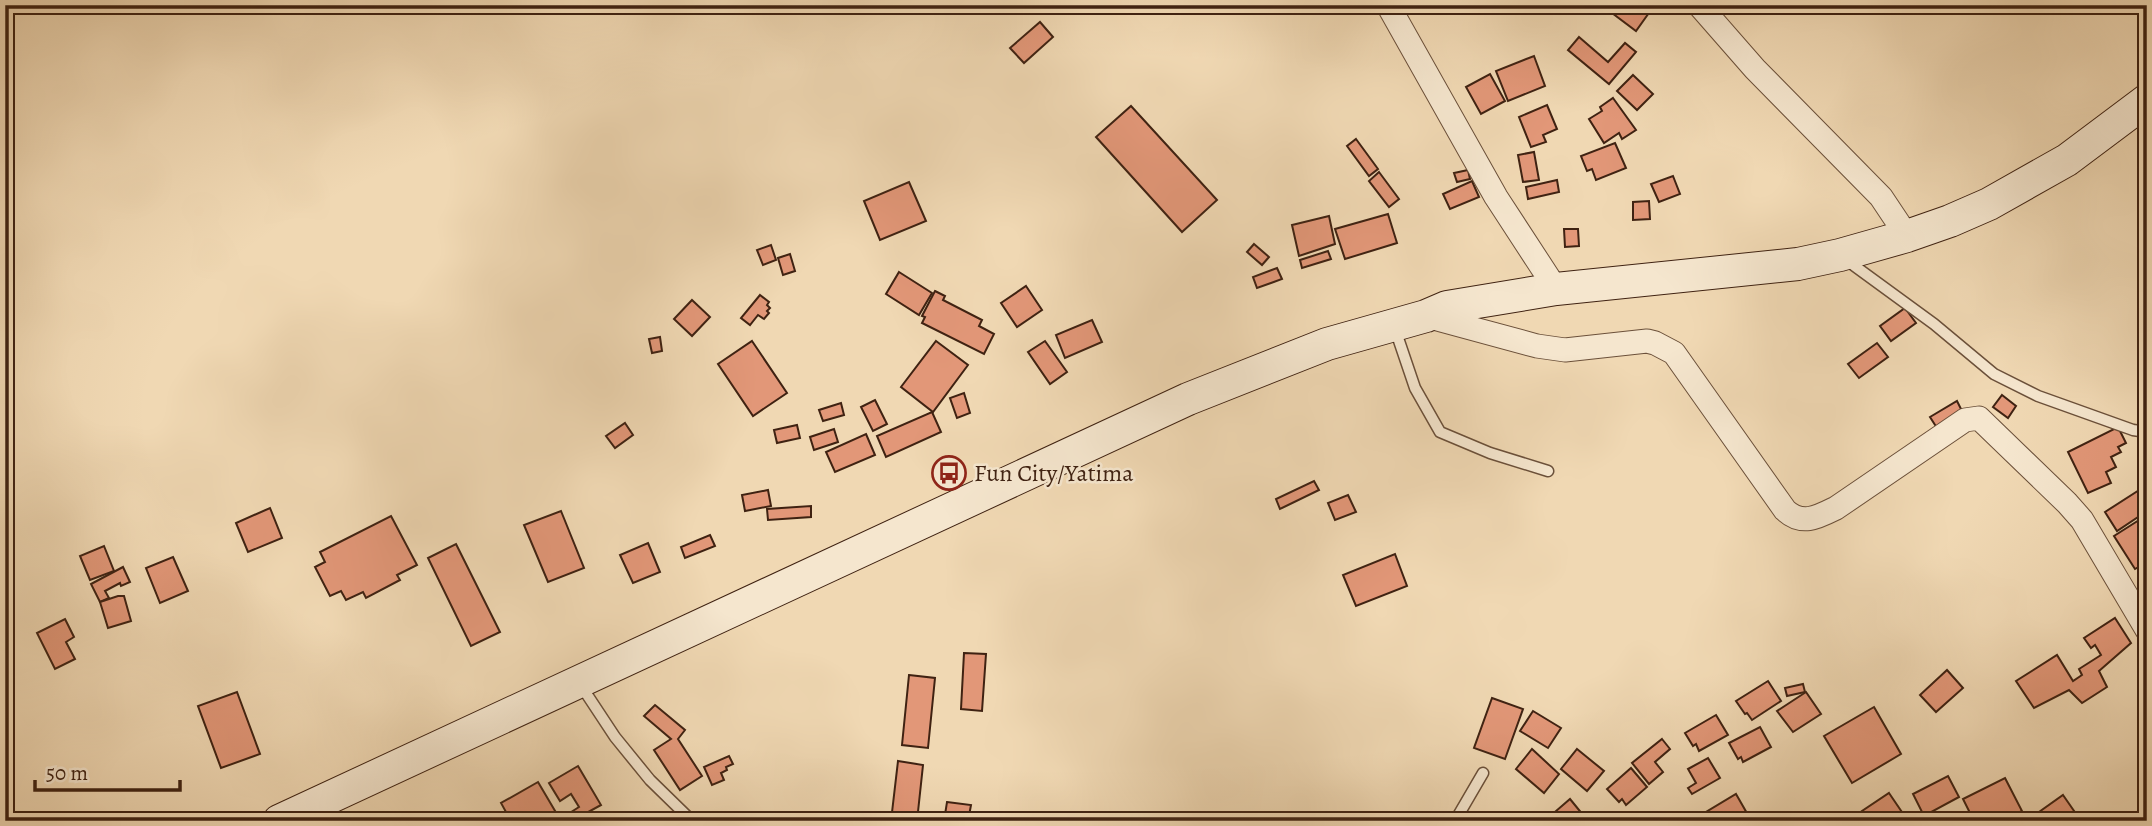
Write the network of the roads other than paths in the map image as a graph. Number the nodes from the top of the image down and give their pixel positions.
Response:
1 (1388, 5) edge
2 (1699, 5) edge
3 (2147, 100) edge
4 (1907, 236) junction
5 (1840, 255) junction
6 (1556, 289) junction
7 (1426, 316) junction
8 (1393, 323) junction
9 (2147, 432) edge
10 (1548, 471) dead end
11 (2147, 631) edge
12 (579, 682) junction
13 (1483, 774) dead end
14 (279, 821) edge
15 (692, 821) edge
16 (1455, 821) edge

1 - 6 street
2 - 4 street
3 - 4 main road
4 - 5 main road
5 - 6 main road
5 - 9 lane
6 - 7 main road
7 - 8 main road
7 - 11 street
8 - 10 lane
8 - 12 main road
12 - 14 main road
12 - 15 lane
13 - 16 lane

